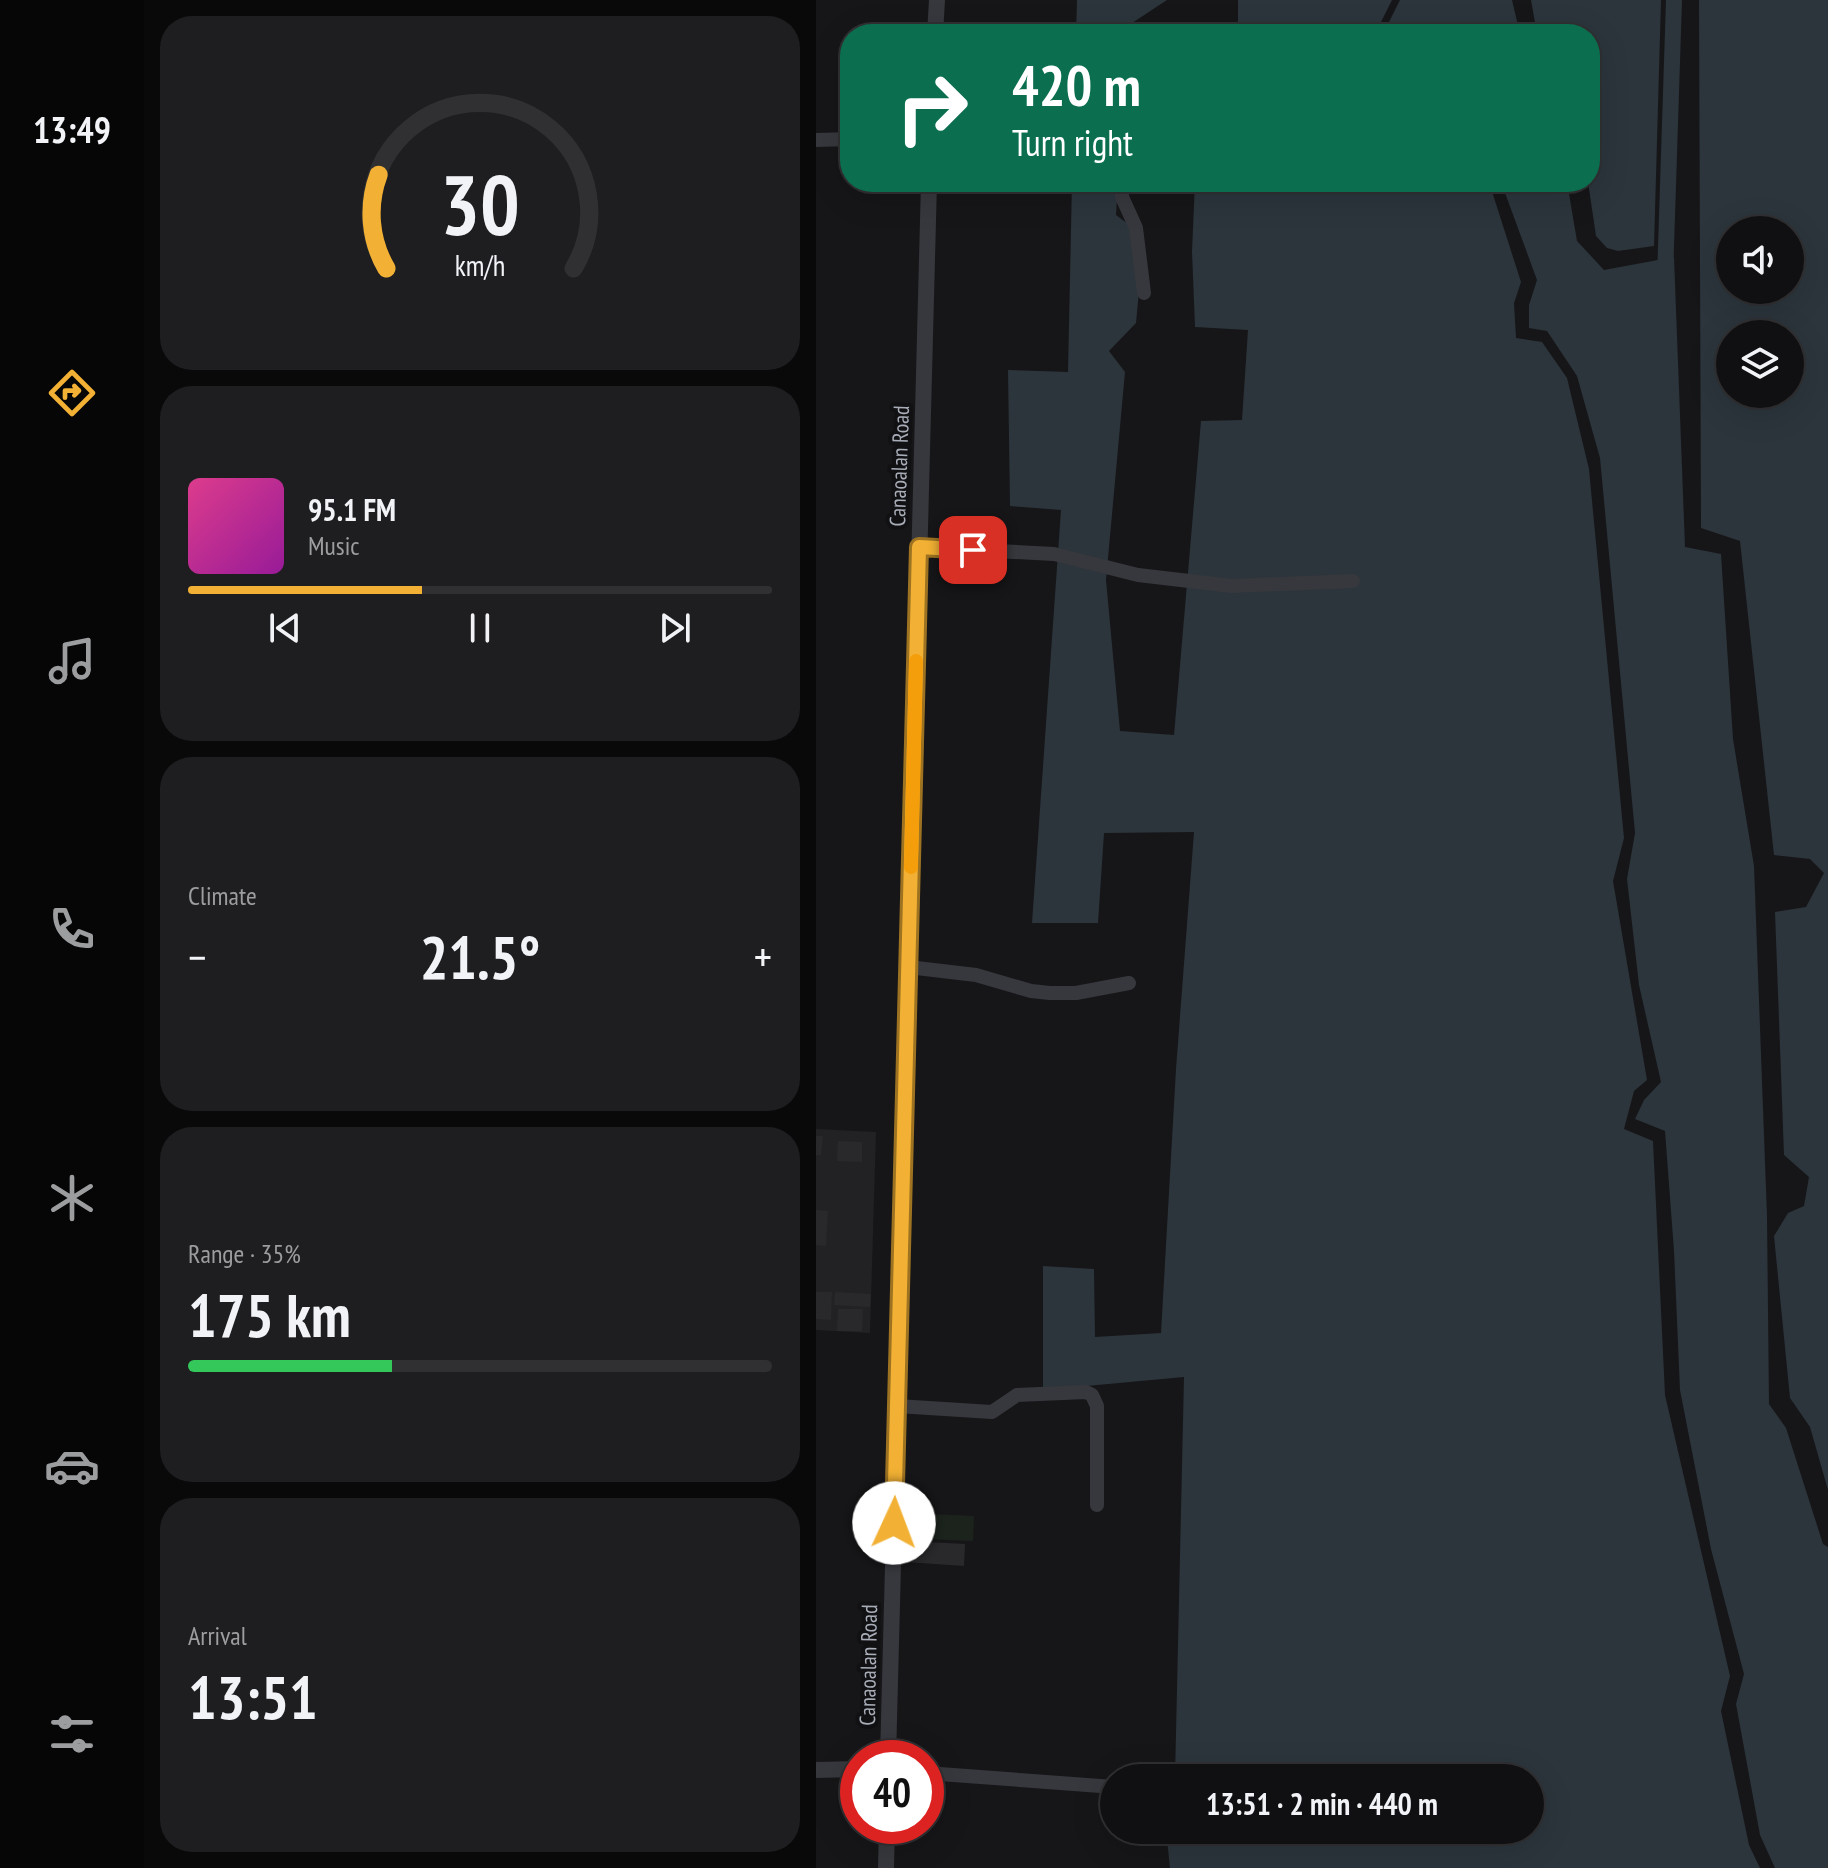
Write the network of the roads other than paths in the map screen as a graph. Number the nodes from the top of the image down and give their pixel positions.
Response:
1 (937, 0) edge
2 (936, 24) edge
3 (840, 139) edge
4 (816, 140) edge
5 (929, 192) edge
6 (1122, 192) edge
7 (1144, 293) dead end
8 (919, 547) junction
9 (1353, 581) dead end
10 (908, 967) junction
11 (1129, 983) dead end
12 (897, 1406) junction
13 (1097, 1505) dead end
14 (888, 1740) edge
15 (840, 1769) edge
16 (816, 1770) edge
17 (944, 1774) edge
18 (1100, 1786) edge
19 (887, 1844) edge
20 (886, 1868) edge

1 - 2 street
3 - 4 street
5 - 8 street, Canaoalan Road
6 - 7 street
8 - 9 street
8 - 10 street, Canaoalan Road
10 - 11 street
10 - 12 street, Canaoalan Road
12 - 13 street
12 - 14 street, Canaoalan Road
15 - 16 street
17 - 18 street
19 - 20 street

